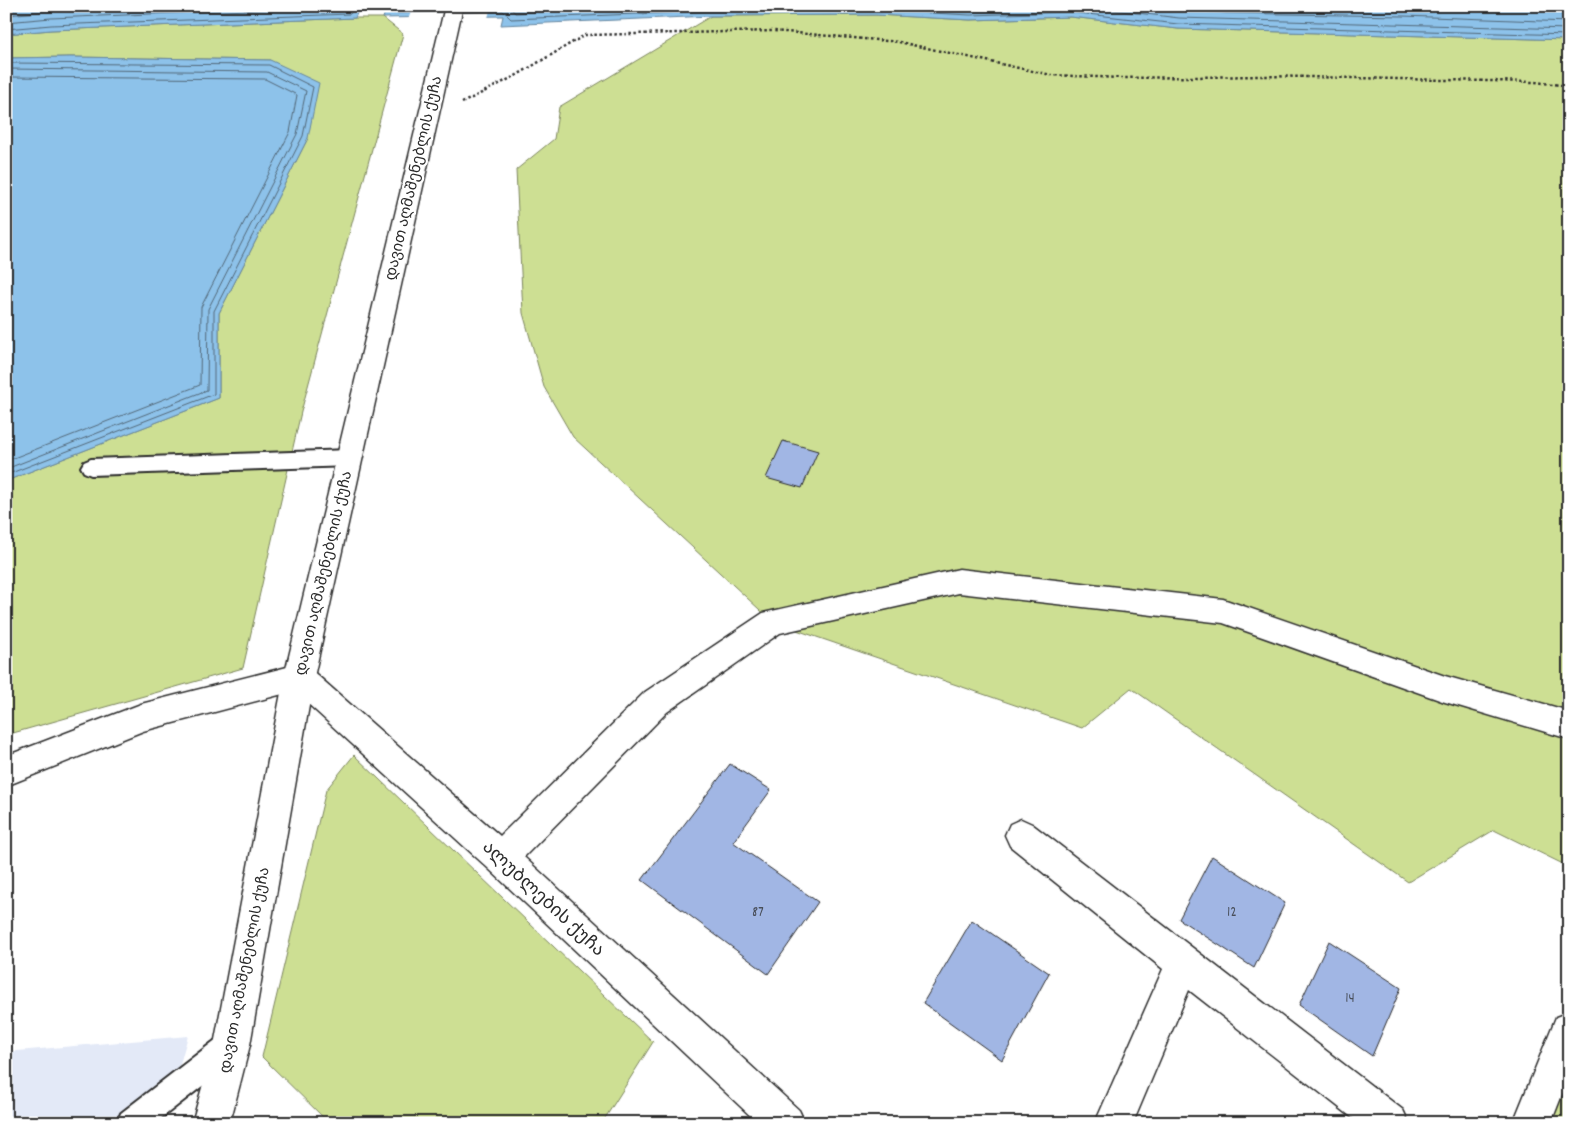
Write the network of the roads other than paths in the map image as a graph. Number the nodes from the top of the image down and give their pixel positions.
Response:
1 (451, 16) edge
2 (350, 458) junction
3 (91, 466) dead end
4 (299, 677) junction
5 (1569, 725) edge
6 (6, 771) edge
7 (1021, 835) dead end
8 (502, 858) junction
9 (1184, 963) junction
10 (1569, 1030) edge
11 (232, 1045) junction
12 (131, 1123) edge
13 (211, 1123) edge
14 (786, 1123) edge
15 (1114, 1123) edge
16 (1390, 1123) edge
17 (1532, 1123) edge

1 - 2 street, დავით აღმაშენებლის ქუჩა
2 - 3 lane
2 - 4 street, დავით აღმაშენებლის ქუჩა
4 - 6 street
4 - 8 street, ალუბლების ქუჩა
4 - 11 street, დავით აღმაშენებლის ქუჩა
5 - 8 street
7 - 9 street
8 - 14 street, ალუბლების ქუჩა
9 - 15 street
9 - 16 street
10 - 17 street
11 - 12 lane
11 - 13 street, დავით აღმაშენებლის ქუჩა

